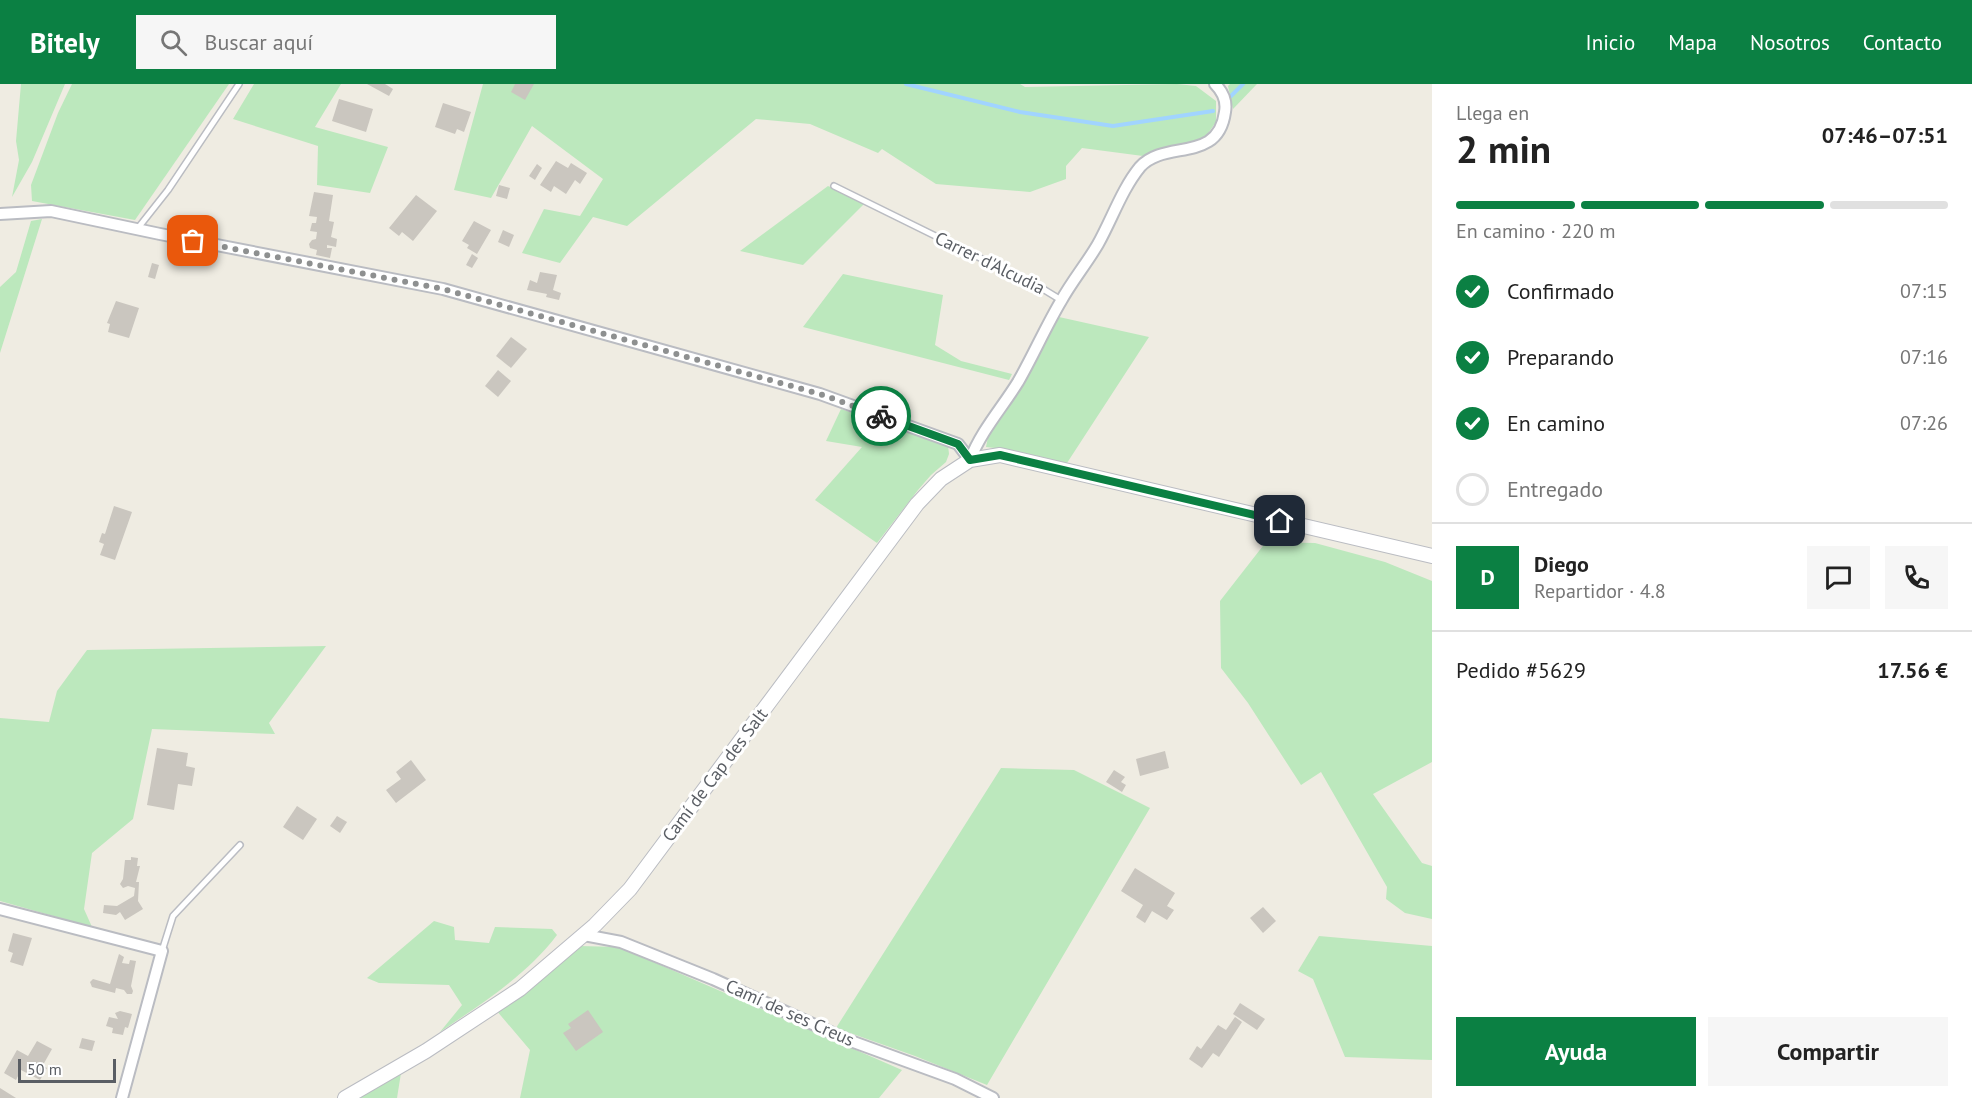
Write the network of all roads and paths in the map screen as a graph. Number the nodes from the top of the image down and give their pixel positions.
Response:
1 (239, 84) edge
2 (1215, 84) edge
3 (834, 186) dead end
4 (0, 214) edge
5 (137, 230) junction
6 (1061, 300) junction
7 (1017, 383) joint
8 (970, 460) junction
9 (1432, 556) edge
10 (240, 845) dead end
11 (0, 909) edge
12 (584, 935) junction
13 (162, 951) junction
14 (122, 1098) edge
15 (345, 1098) edge
16 (993, 1098) edge

1 - 5 lane
2 - 6 street
3 - 6 lane, Carrer d'Alcudia
4 - 5 street
5 - 8 street
6 - 7 street, Carrer d'Alcudia
7 - 8 street, Camí de Cap des Salt
8 - 9 street
8 - 12 street, Camí de Cap des Salt
10 - 13 lane
11 - 13 street
12 - 15 street, Camí de Cap des Salt
12 - 16 street, Camí de ses Creus
13 - 14 street

